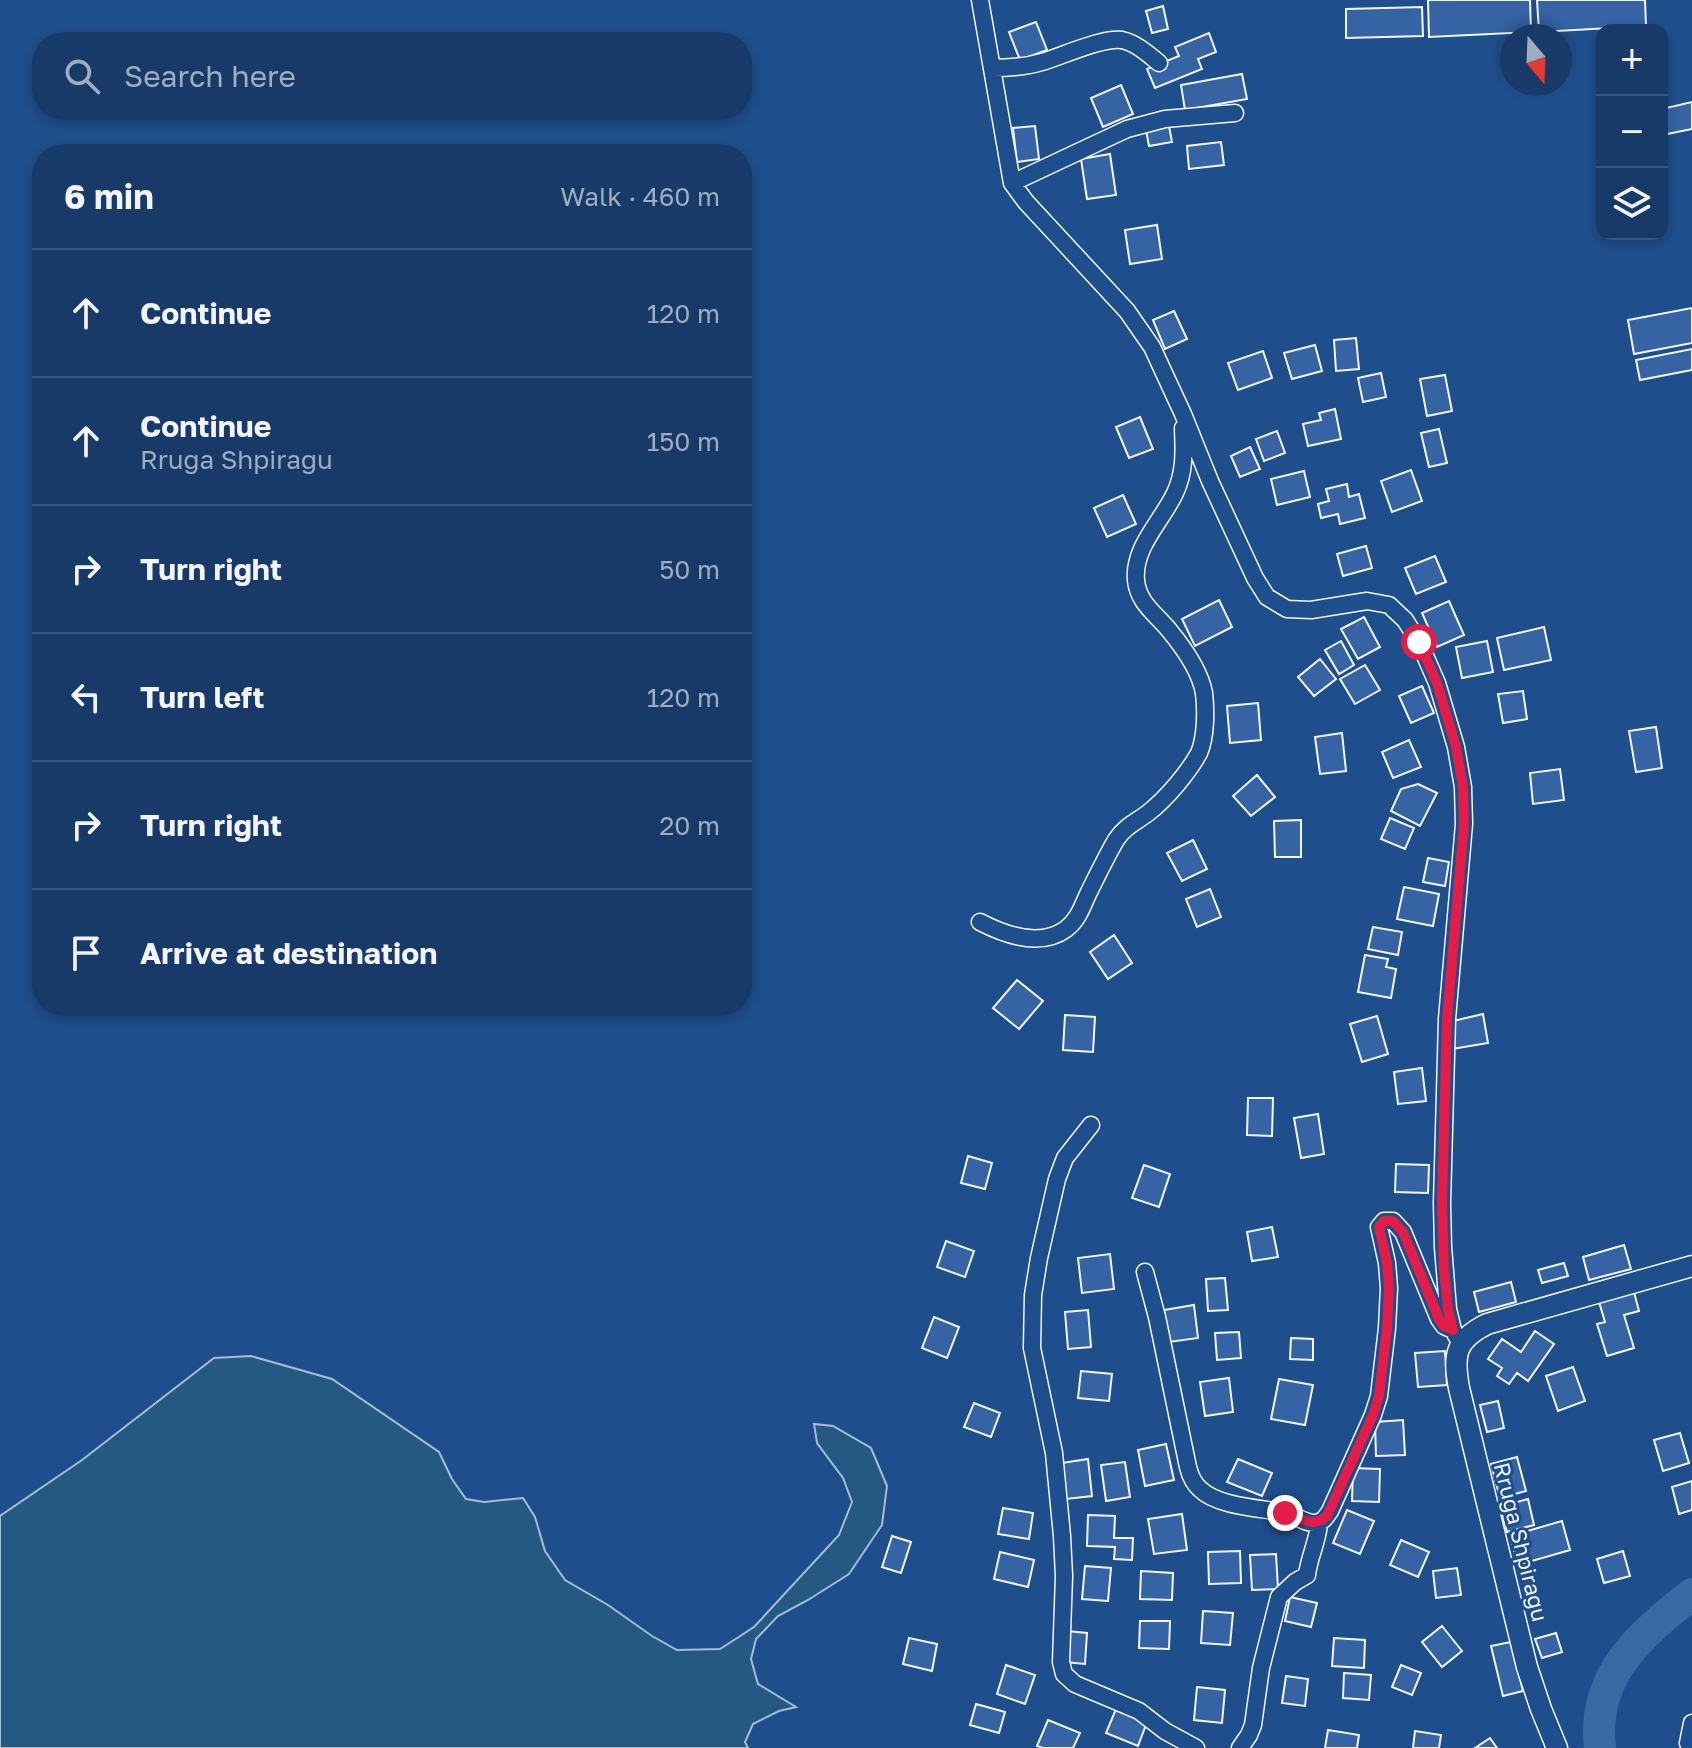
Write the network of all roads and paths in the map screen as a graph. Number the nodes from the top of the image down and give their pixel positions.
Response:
1 (980, 0) edge
2 (1159, 63) dead end
3 (992, 68) junction
4 (1235, 113) dead end
5 (1012, 183) junction
6 (1183, 414) junction
7 (980, 922) dead end
8 (1091, 1125) dead end
9 (1692, 1266) edge
10 (1145, 1272) dead end
11 (1457, 1337) junction
12 (1319, 1522) junction
13 (1692, 1723) edge
14 (1196, 1748) edge
15 (1240, 1748) edge
16 (1557, 1748) edge
17 (1690, 1748) edge

1 - 3 street
2 - 3 street
3 - 5 street
4 - 5 street
5 - 6 street
6 - 7 street
6 - 11 street, Rruga Shpiragu
8 - 14 street
9 - 11 street
10 - 12 street
11 - 12 street
11 - 16 street, Rruga Shpiragu
12 - 15 street
13 - 17 street

